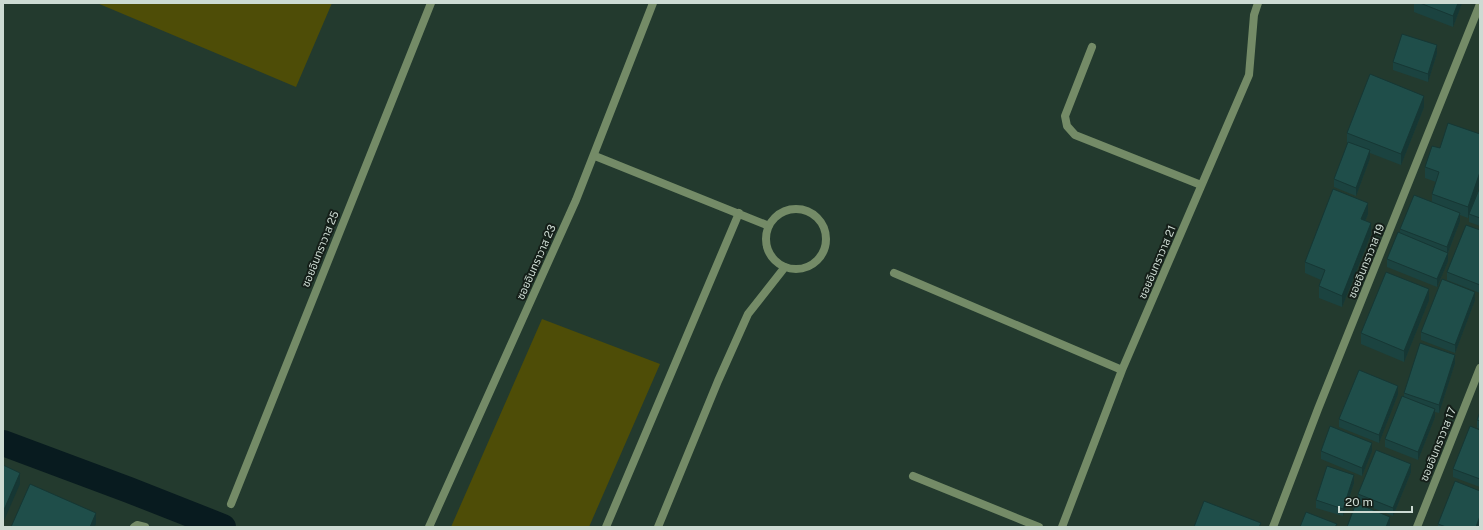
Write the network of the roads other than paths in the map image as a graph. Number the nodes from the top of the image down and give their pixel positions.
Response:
1 (431, 3) edge
2 (653, 3) edge
3 (1258, 3) edge
4 (1480, 4) edge
5 (1092, 47) dead end
6 (595, 156) junction
7 (1202, 185) junction
8 (739, 213) junction
9 (769, 226) junction
10 (785, 267) junction
11 (894, 273) dead end
12 (1480, 368) edge
13 (1122, 370) junction
14 (913, 476) dead end
15 (231, 504) dead end
16 (134, 527) edge
17 (145, 527) edge
18 (429, 527) edge
19 (606, 527) edge
20 (658, 527) edge
21 (1038, 527) edge
22 (1062, 527) edge
23 (1273, 527) edge
24 (1417, 527) edge

1 - 15 street, ซอยอินทราวาส 25
2 - 6 street, ซอยอินทราวาส 23
3 - 7 street, ซอยอินทราวาส 21
4 - 23 street, ซอยอินทราวาส 19
5 - 7 street
6 - 8 street
6 - 18 street, ซอยอินทราวาส 23
7 - 13 street, ซอยอินทราวาส 21
8 - 9 street
8 - 19 street
9 - 10 street
9 - 10 street
10 - 20 street
11 - 13 street
12 - 24 street, ซอยอินทราวาส 17
13 - 22 street, ซอยอินทราวาส 21
14 - 21 street
16 - 17 street

